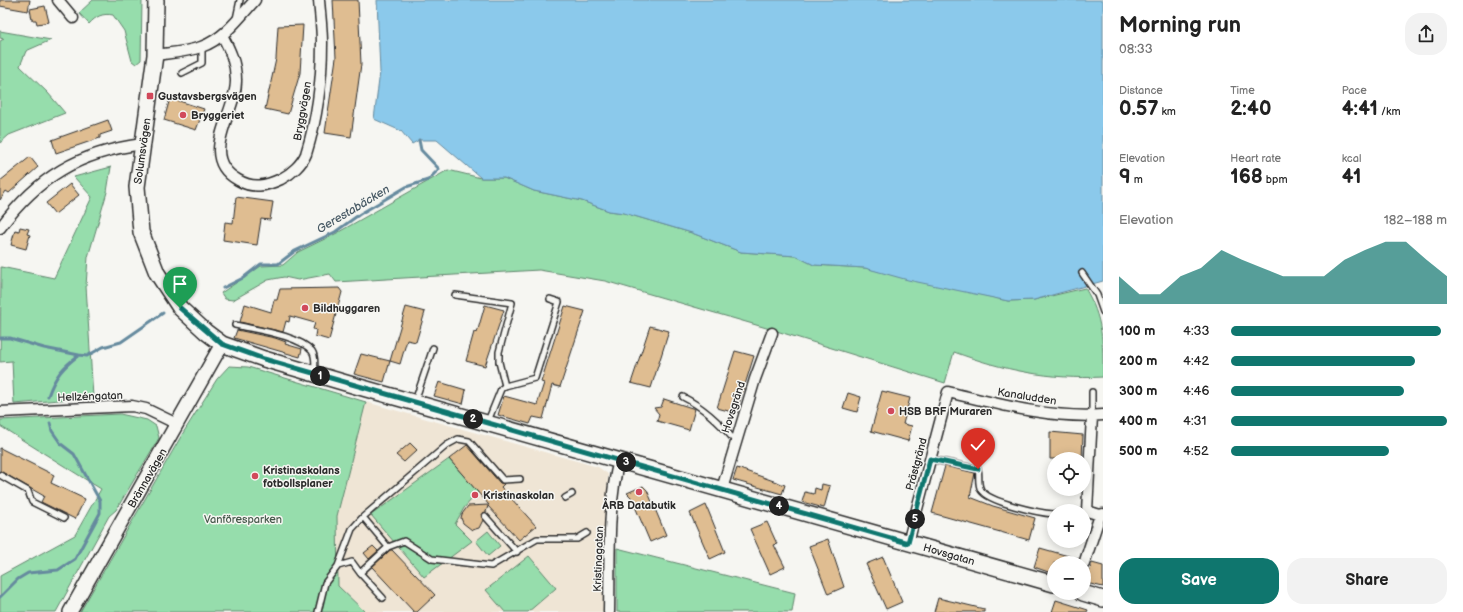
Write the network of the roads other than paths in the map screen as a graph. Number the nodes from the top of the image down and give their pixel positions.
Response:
1 (58, 0) edge
2 (156, 0) edge
3 (240, 0) edge
4 (255, 0) edge
5 (319, 0) edge
6 (73, 18) dead end
7 (236, 22) junction
8 (222, 35) junction
9 (202, 47) junction
10 (155, 55) junction
11 (182, 73) dead end
12 (143, 144) junction
13 (0, 228) edge
14 (1082, 273) dead end
15 (455, 295) dead end
16 (550, 299) dead end
17 (1103, 312) edge
18 (235, 325) dead end
19 (772, 333) dead end
20 (222, 344) junction
21 (433, 348) dead end
22 (314, 374) junction
23 (505, 386) junction
24 (948, 392) joint
25 (1092, 392) dead end
26 (683, 397) dead end
27 (414, 402) junction
28 (0, 412) edge
29 (1103, 415) edge
30 (1092, 416) junction
31 (177, 424) junction
32 (487, 424) junction
33 (735, 442) junction
34 (930, 459) junction
35 (619, 460) junction
36 (0, 475) edge
37 (520, 479) dead end
38 (722, 489) junction
39 (572, 494) dead end
40 (565, 498) dead end
41 (1086, 504) edge
42 (1047, 512) edge
43 (1091, 512) edge
44 (1101, 514) edge
45 (485, 516) dead end
46 (363, 517) junction
47 (64, 518) dead end
48 (587, 533) dead end
49 (908, 543) junction
50 (388, 547) junction
51 (517, 552) junction
52 (1087, 556) edge
53 (338, 566) junction
54 (360, 573) junction
55 (1047, 582) edge
56 (1091, 595) edge
57 (383, 598) dead end
58 (1103, 599) edge
59 (70, 612) edge
60 (318, 612) edge
61 (608, 612) edge

1 - 6 street
2 - 10 main road, Solumsvägen
3 - 7 lane
4 - 7 street
5 - 8 street, Bryggvägen
7 - 8 street
8 - 9 street
9 - 10 street
9 - 11 lane
10 - 12 main road, Solumsvägen
12 - 13 street
12 - 20 main road, Solumsvägen
14 - 17 lane
15 - 23 lane
16 - 23 lane
18 - 22 lane
19 - 33 street, Hovsgränd
20 - 22 main road, Hovsgatan
20 - 31 street, Brännavägen
21 - 27 lane
22 - 27 main road, Hovsgatan
23 - 32 lane
24 - 30 street, Kanaludden
24 - 34 street, Prästgränd
25 - 30 lane
26 - 33 lane
27 - 32 main road, Hovsgatan
28 - 31 street, Hellzéngatan
29 - 30 street, Kanaludden
30 - 41 street
31 - 59 street, Brännavägen
32 - 35 main road, Hovsgatan
33 - 38 street, Hovsgränd
34 - 42 lane
34 - 49 street, Prästgränd
35 - 38 main road, Hovsgatan
35 - 61 street, Kristinagatan
36 - 47 lane
37 - 46 lane
38 - 49 main road, Hovsgatan
39 - 40 lane
43 - 44 street
44 - 52 street
45 - 51 lane
46 - 50 lane
46 - 53 lane
48 - 51 lane
49 - 55 main road, Hovsgatan
50 - 51 lane
50 - 54 lane
53 - 54 lane
53 - 60 lane
54 - 57 lane
56 - 58 main road

